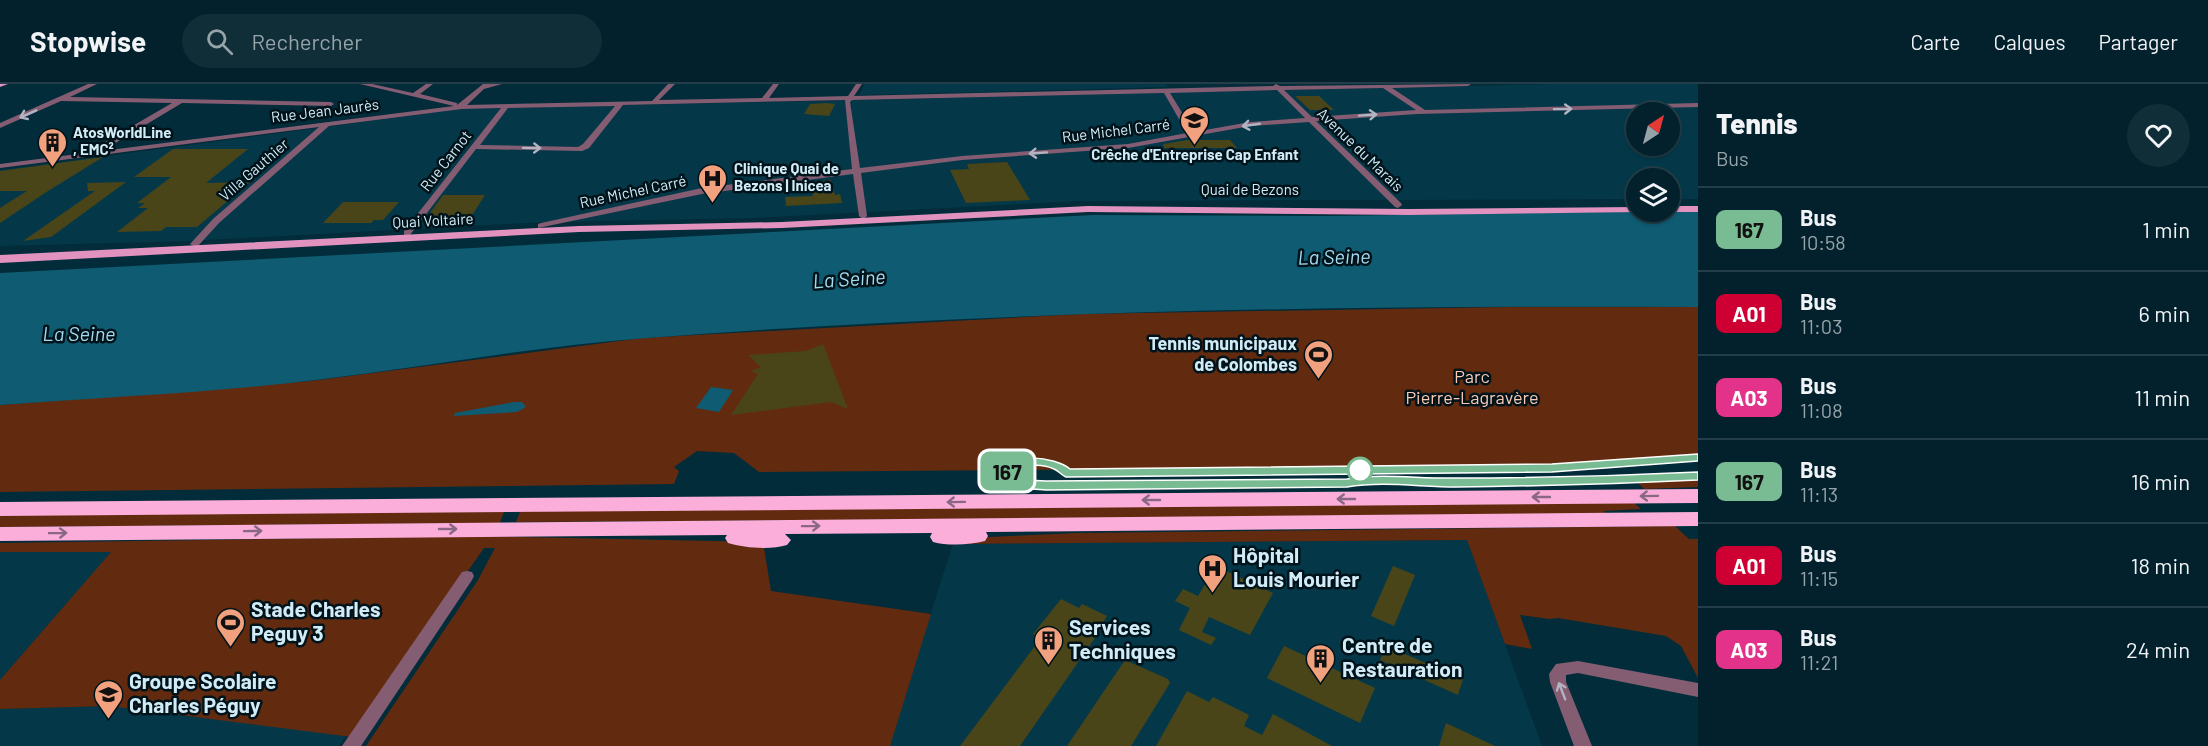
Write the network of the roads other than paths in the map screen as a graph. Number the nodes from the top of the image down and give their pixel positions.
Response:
1 (4, 84) edge
2 (94, 84) edge
3 (363, 84) edge
4 (430, 84) edge
5 (499, 84) edge
6 (657, 84) edge
7 (671, 84) edge
8 (776, 84) edge
9 (859, 84) edge
10 (1434, 84) edge
11 (1468, 84) edge
12 (0, 86) edge
13 (484, 86) edge
14 (1276, 86) edge
15 (1343, 86) edge
16 (1385, 86) junction
17 (1175, 87) edge
18 (78, 91) junction
19 (1166, 91) junction
20 (141, 94) dead end
21 (415, 95) junction
22 (848, 98) junction
23 (60, 99) junction
24 (764, 100) junction
25 (180, 102) junction
26 (654, 102) junction
27 (621, 103) junction
28 (331, 104) dead end
29 (507, 105) junction
30 (1698, 105) edge
31 (462, 107) junction
32 (1424, 112) junction
33 (1310, 118) junction
34 (327, 124) junction
35 (0, 126) edge
36 (1192, 135) junction
37 (473, 147) junction
38 (90, 154) junction
39 (0, 166) edge
40 (858, 172) junction
41 (1626, 202) edge
42 (1680, 202) edge
43 (1698, 202) edge
44 (1398, 205) junction
45 (1680, 209) edge
46 (1698, 209) edge
47 (1626, 210) edge
48 (1374, 212) junction
49 (1429, 212) junction
50 (865, 218) junction
51 (541, 226) junction
52 (407, 233) junction
53 (197, 240) junction
54 (0, 250) edge
55 (0, 259) edge
56 (1698, 496) edge
57 (0, 509) edge
58 (1698, 519) edge
59 (1066, 524) junction
60 (618, 528) junction
61 (0, 534) edge
62 (940, 537) dead end
63 (780, 540) dead end
64 (467, 576) dead end
65 (1698, 690) edge
66 (351, 746) edge
67 (1583, 746) edge

1 - 12 main road
2 - 18 street
3 - 21 street
4 - 21 street
5 - 13 street
6 - 7 street
7 - 26 street
8 - 24 street
9 - 22 street
10 - 11 street, Rue Jean Jaurès
10 - 16 street, Rue Jean Jaurès
13 - 31 street
14 - 15 street, Rue Jean Jaurès
14 - 17 street, Rue Jean Jaurès
14 - 33 street, Avenue du Marais
15 - 16 street, Rue Jean Jaurès
16 - 32 street
17 - 19 street, Rue Jean Jaurès
18 - 20 street
18 - 23 street
19 - 22 street, Rue Jean Jaurès
19 - 36 street
21 - 31 street
22 - 24 street, Rue Jean Jaurès
22 - 40 street
23 - 25 street
23 -> 35 street
24 - 26 street, Rue Jean Jaurès
25 - 28 street
25 - 38 street
26 - 27 street, Rue Jean Jaurès
27 - 29 street, Rue Jean Jaurès
37 -> 27 street
29 - 31 street, Rue Jean Jaurès
29 - 37 street, Rue Carnot
32 -> 30 street, Rue Michel Carré
31 - 34 street, Rue Jean Jaurès
33 -> 32 street, Rue Michel Carré
33 -> 36 street, Rue Michel Carré
33 - 44 street, Avenue du Marais
34 - 38 street, Rue Jean Jaurès
34 - 53 street, Villa Gauthier
36 -> 40 street, Rue Michel Carré
37 - 52 street, Rue Carnot
38 - 39 street, Rue Jean Jaurès
40 - 50 street
40 - 51 street, Rue Michel Carré
41 - 44 main road, Quai de Bezons
42 - 43 main road
44 - 48 main road
44 - 49 main road
44 - 50 main road, Quai de Bezons
45 - 46 main road
47 - 49 main road, Quai de Bezons
48 - 49 main road, Quai de Bezons
48 - 50 main road, Quai de Bezons
50 - 51 main road, Quai Voltaire
50 - 55 main road, Quai Voltaire
51 - 52 main road, Quai Voltaire
52 - 53 main road, Quai Voltaire
53 - 54 main road, Quai Voltaire
56 -> 57 highway
58 - 59 highway
60 -> 59 highway
59 - 62 highway
61 -> 60 highway
60 - 63 highway
64 - 66 street
67 -> 65 street

